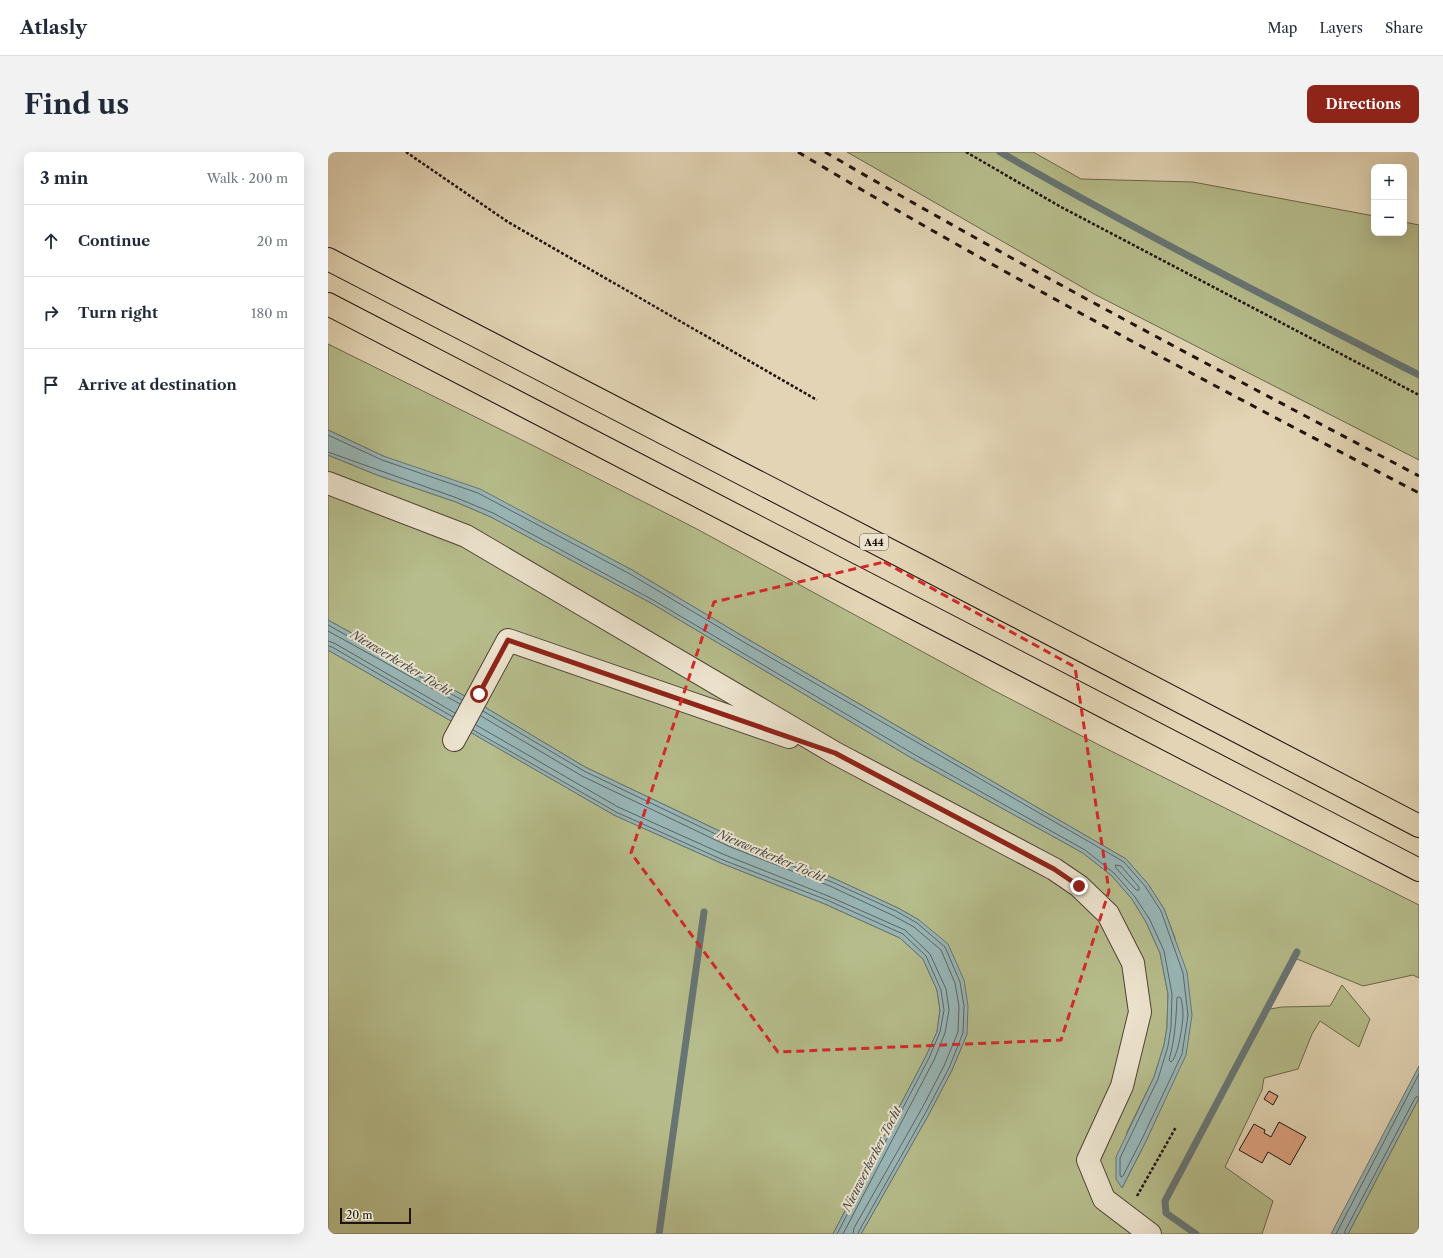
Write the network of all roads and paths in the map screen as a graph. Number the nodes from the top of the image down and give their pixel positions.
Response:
1 (406, 152) edge
2 (966, 152) edge
3 (328, 259) edge
4 (328, 304) edge
5 (1419, 395) edge
6 (817, 400) dead end
7 (328, 483) edge
8 (454, 740) dead end
9 (835, 753) junction
10 (1419, 826) edge
11 (1419, 870) edge
12 (1176, 1127) dead end
13 (1126, 1216) junction
14 (1150, 1234) edge

1 - 6 path
2 - 5 path
3 - 10 highway, A44
4 - 11 highway
7 - 9 lane
8 - 9 lane
9 - 13 lane
12 - 13 path
13 - 14 lane

